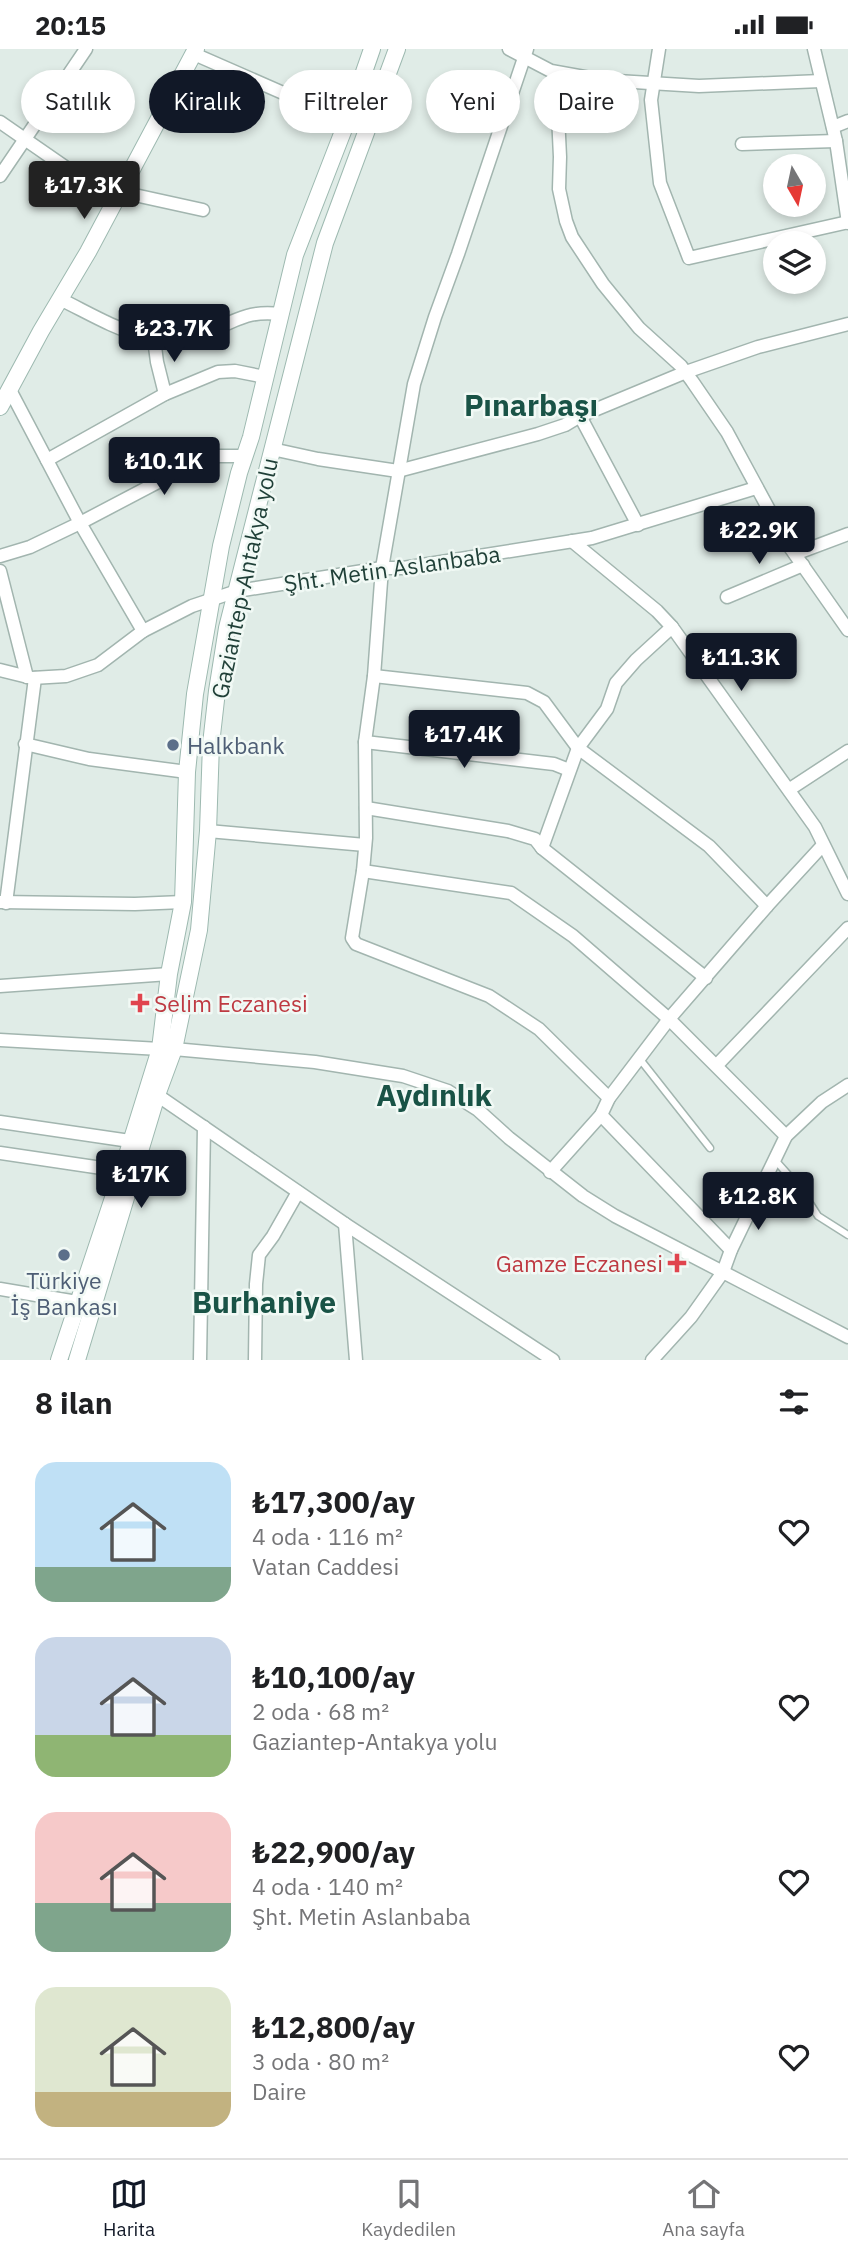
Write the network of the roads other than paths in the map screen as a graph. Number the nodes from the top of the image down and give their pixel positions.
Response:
1 (86, 49) edge
2 (372, 49) edge
3 (397, 49) edge
4 (509, 49) edge
5 (659, 49) edge
6 (814, 49) edge
7 (195, 52) edge
8 (525, 53) edge
9 (365, 70) edge
10 (551, 70) edge
11 (821, 81) junction
12 (639, 83) edge
13 (652, 84) junction
14 (279, 90) edge
15 (848, 121) edge
16 (0, 122) edge
17 (833, 127) junction
18 (342, 133) edge
19 (560, 133) edge
20 (26, 139) junction
21 (836, 141) junction
22 (742, 144) dead end
23 (0, 176) edge
24 (118, 196) junction
25 (203, 211) dead end
26 (848, 222) edge
27 (60, 299) junction
28 (281, 314) junction
29 (848, 324) edge
30 (154, 339) junction
31 (686, 372) junction
32 (265, 377) junction
33 (10, 390) junction
34 (165, 394) junction
35 (0, 407) edge
36 (580, 416) junction
37 (272, 449) junction
38 (245, 456) junction
39 (47, 460) junction
40 (398, 471) junction
41 (756, 488) junction
42 (80, 523) junction
43 (638, 525) junction
44 (848, 534) edge
45 (572, 541) junction
46 (0, 556) edge
47 (799, 560) junction
48 (382, 568) junction
49 (0, 571) edge
50 (237, 591) junction
51 (727, 597) dead end
52 (212, 600) junction
53 (672, 627) junction
54 (848, 630) edge
55 (143, 631) junction
56 (0, 670) edge
57 (374, 676) junction
58 (31, 677) junction
59 (365, 742) junction
60 (25, 744) junction
61 (578, 748) junction
62 (848, 751) edge
63 (569, 769) junction
64 (187, 772) junction
65 (790, 789) junction
66 (366, 808) junction
67 (208, 831) junction
68 (365, 845) junction
69 (823, 845) junction
70 (542, 848) junction
71 (363, 871) junction
72 (848, 894) edge
73 (3, 902) edge
74 (183, 902) junction
75 (767, 906) junction
76 (848, 928) edge
77 (169, 975) junction
78 (706, 978) junction
79 (0, 986) edge
80 (669, 1019) junction
81 (0, 1040) edge
82 (167, 1049) junction
83 (639, 1058) junction
84 (717, 1065) junction
85 (848, 1085) edge
86 (156, 1095) junction
87 (609, 1098) junction
88 (601, 1115) junction
89 (0, 1122) edge
90 (204, 1127) junction
91 (786, 1136) junction
92 (130, 1141) junction
93 (710, 1148) dead end
94 (0, 1153) edge
95 (774, 1159) junction
96 (122, 1171) junction
97 (550, 1172) junction
98 (298, 1192) junction
99 (345, 1224) junction
100 (848, 1235) edge
101 (731, 1250) junction
102 (723, 1272) junction
103 (0, 1289) edge
104 (77, 1302) junction
105 (848, 1336) edge
106 (59, 1360) edge
107 (77, 1360) edge
108 (200, 1360) edge
109 (255, 1360) edge
110 (356, 1360) edge
111 (552, 1360) edge
112 (652, 1360) edge

1 - 20 street
2 - 9 main road, Gaziantep-Antakya yolu
3 - 37 main road, Gaziantep-Antakya yolu
4 - 8 street
5 - 13 street
6 - 11 street
7 - 14 street
7 - 24 main road
8 - 10 street
8 - 40 street
11 - 13 street
11 - 17 street
12 - 13 street
13 - 26 street
15 - 17 street
16 - 20 street
17 - 21 street
18 - 28 main road, Gaziantep-Antakya yolu
19 - 31 street
20 - 23 street
20 - 24 street
21 - 22 street
21 - 26 street
24 - 25 street
24 - 27 main road
27 - 30 street
27 - 33 main road
28 - 30 street
28 - 32 main road, Gaziantep-Antakya yolu
29 - 31 street
30 - 34 street
31 - 36 street
31 - 41 street
32 - 34 street
32 - 38 main road, Gaziantep-Antakya yolu
33 - 35 main road
33 - 39 street
34 - 39 street
36 - 40 street
36 - 43 street
37 - 40 street
37 - 50 main road, Gaziantep-Antakya yolu
38 - 42 street
38 - 52 main road, Gaziantep-Antakya yolu
39 - 42 street
40 - 48 street
41 - 43 street, Şht. Metin Aslanbaba
41 - 47 street
42 - 46 street
42 - 55 street
43 - 45 street, Şht. Metin Aslanbaba
44 - 47 street
45 - 48 street, Şht. Metin Aslanbaba
45 - 53 street
47 - 51 street
47 - 54 street
48 - 50 street, Şht. Metin Aslanbaba
48 - 57 street
49 - 58 street
50 - 52 street, Şht. Metin Aslanbaba
50 - 67 main road, Gaziantep-Antakya yolu
52 - 55 street, Şht. Metin Aslanbaba
52 - 64 main road, Gaziantep-Antakya yolu
53 - 61 street
53 - 65 street
55 - 58 street, Şht. Metin Aslanbaba
56 - 58 street, Şht. Metin Aslanbaba
57 - 59 street
57 - 61 street
58 - 60 street
59 - 63 street
59 - 66 street
60 - 64 street
60 - 73 street
61 - 63 street
61 - 75 street
62 - 65 street
63 - 70 street
64 - 74 main road, Gaziantep-Antakya yolu
65 - 69 street
66 - 68 street
66 - 70 street
67 - 68 street
67 - 82 main road, Gaziantep-Antakya yolu
68 - 71 street
69 - 72 street
69 - 75 street
70 - 78 street
71 - 80 street
71 - 87 street
73 - 74 street
74 - 77 main road, Gaziantep-Antakya yolu
75 - 78 street
76 - 84 street
77 - 79 street
77 - 82 main road, Gaziantep-Antakya yolu
78 - 80 street
80 - 83 street
80 - 84 street
81 - 82 street
82 - 86 main road, Gaziantep-Antakya yolu
82 - 92 main road, Gaziantep-Antakya yolu
82 - 97 street
83 - 87 street
83 - 93 lane
84 - 91 street
85 - 91 street
86 - 90 street
86 - 107 main road, Gaziantep-Antakya yolu
87 - 88 street
88 - 97 street
88 - 101 street
89 - 92 street
90 - 98 street
90 - 108 street
91 - 95 street
92 - 96 main road, Gaziantep-Antakya yolu
94 - 96 street
95 - 100 lane
95 - 101 street
96 - 104 main road, Gaziantep-Antakya yolu
97 - 102 street
98 - 99 street
98 - 109 street
99 - 110 street
99 - 111 street
101 - 102 street
102 - 105 street
102 - 112 street
103 - 104 street
104 - 106 main road, Gaziantep-Antakya yolu

